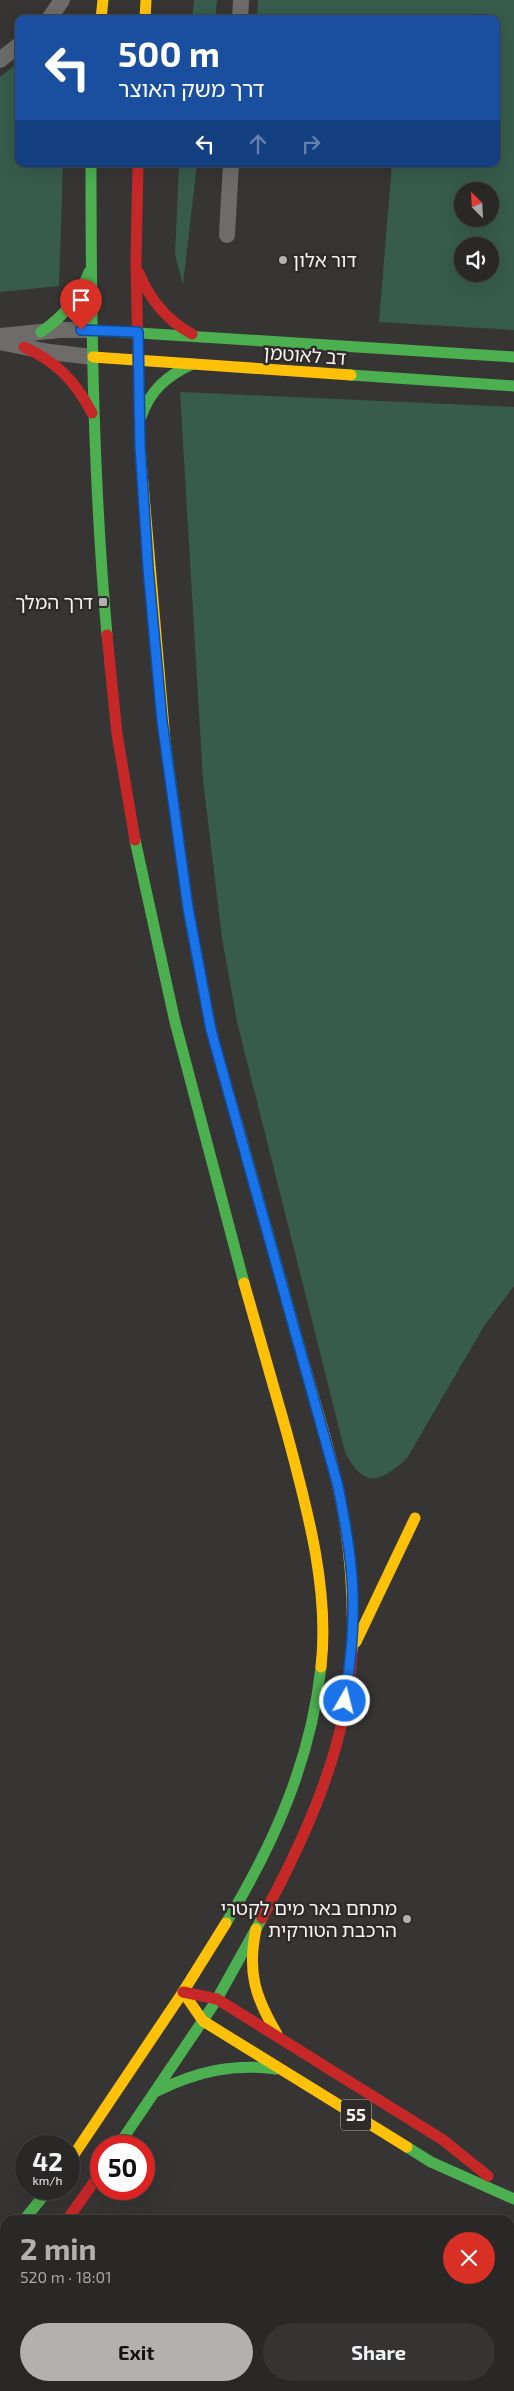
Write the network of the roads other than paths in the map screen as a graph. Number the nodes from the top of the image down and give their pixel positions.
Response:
1 (62, 0) edge
2 (103, 0) edge
3 (146, 0) edge
4 (241, 0) edge
5 (52, 15) edge
6 (101, 15) edge
7 (145, 15) edge
8 (240, 15) edge
9 (15, 49) edge
10 (0, 60) edge
11 (91, 167) edge
12 (138, 167) edge
13 (231, 167) edge
14 (227, 236) dead end
15 (136, 261) junction
16 (91, 263) junction
17 (92, 330) junction
18 (41, 332) junction
19 (138, 332) junction
20 (0, 336) edge
21 (196, 336) junction
22 (0, 342) edge
23 (24, 347) junction
24 (93, 357) junction
25 (514, 357) edge
26 (138, 361) junction
27 (192, 364) junction
28 (514, 386) edge
29 (94, 416) junction
30 (140, 421) junction
31 (415, 1518) dead end
32 (352, 1650) junction
33 (256, 1929) junction
34 (183, 1992) junction
35 (217, 1999) junction
36 (204, 2020) junction
37 (277, 2036) junction
38 (284, 2070) junction
39 (156, 2091) junction
40 (126, 2135) edge
41 (80, 2146) edge
42 (90, 2188) edge
43 (514, 2198) edge
44 (40, 2200) edge
45 (28, 2215) edge
46 (71, 2215) edge

1 - 5 street
2 - 6 main road
3 - 7 main road
4 - 8 street
9 - 10 street
11 - 16 main road
12 - 15 main road
13 - 14 street
15 - 19 main road
15 - 21 main road
16 - 17 main road
16 - 18 main road
17 - 18 street
17 - 19 main road, דב לאוטמן
17 - 24 main road
18 - 20 street
19 - 21 main road, דב לאוטמן
19 - 26 main road
21 - 25 main road, דב לאוטמן
22 - 23 street
23 - 24 street
23 - 29 main road
24 - 26 main road, דב לאוטמן
24 - 29 main road
26 - 27 main road, דב לאוטמן
26 - 30 main road
27 - 28 main road, דב לאוטמן
27 - 30 main road
29 - 34 main road
30 - 32 main road
31 - 32 main road
32 - 33 main road
33 - 35 main road
33 - 37 main road
34 - 35 main road, 55
34 - 36 main road, 55
34 - 41 main road
35 - 36 main road, 55
35 - 37 main road, 55
36 - 38 main road, 55
36 - 39 main road, 55
37 - 43 main road, 55
38 - 39 main road, 55
38 - 43 main road, 55
39 - 40 main road, 55
42 - 46 main road
44 - 45 main road

